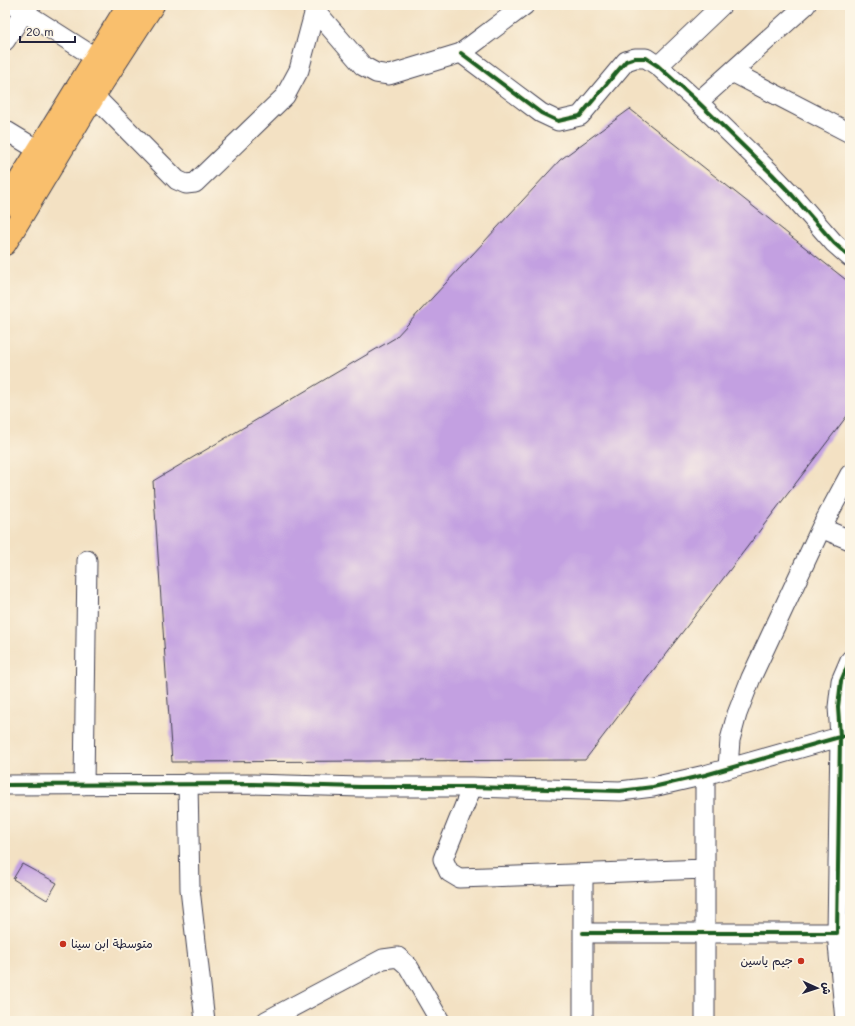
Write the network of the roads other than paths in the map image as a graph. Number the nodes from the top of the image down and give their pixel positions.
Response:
1 (128, 5) edge
2 (153, 5) edge
3 (526, 5) edge
4 (722, 5) edge
5 (806, 5) edge
6 (22, 7) edge
7 (315, 7) edge
8 (5, 40) edge
9 (461, 53) junction
10 (104, 63) junction
11 (658, 66) junction
12 (732, 72) junction
13 (94, 96) junction
14 (698, 102) junction
15 (5, 130) edge
16 (850, 133) edge
17 (38, 150) junction
18 (5, 204) edge
19 (5, 244) edge
20 (850, 257) edge
21 (850, 474) edge
22 (821, 528) junction
23 (850, 540) edge
24 (87, 560) dead end
25 (850, 660) edge
26 (845, 735) edge
27 (728, 768) junction
28 (705, 775) junction
29 (188, 784) junction
30 (84, 785) junction
31 (5, 786) edge
32 (472, 787) junction
33 (705, 869) junction
34 (583, 874) junction
35 (837, 933) junction
36 (583, 934) junction
37 (705, 934) junction
38 (205, 1021) edge
39 (266, 1021) edge
40 (440, 1021) edge
41 (583, 1021) edge
42 (705, 1021) edge
43 (845, 1021) edge

1 - 10 main road
2 - 10 main road
3 - 9 street
4 - 11 street
5 - 12 street
6 - 8 street
6 - 10 street
7 - 9 street
7 - 13 street
9 - 11 street
10 - 13 main road
10 - 17 main road
11 - 14 street
12 - 14 street
12 - 16 street
13 - 19 main road
14 - 20 street
15 - 17 street
17 - 18 main road
21 - 22 street
22 - 23 street
22 - 27 street
24 - 30 street
25 - 26 street
26 - 27 street
26 - 35 street
27 - 28 street
28 - 32 street
28 - 33 street
29 - 30 street
29 - 32 street
29 - 38 street
30 - 31 street
32 - 34 street
33 - 34 street
33 - 37 street
34 - 36 street
35 - 37 street
35 - 43 street
36 - 37 street
36 - 41 street
37 - 42 street
39 - 40 street

